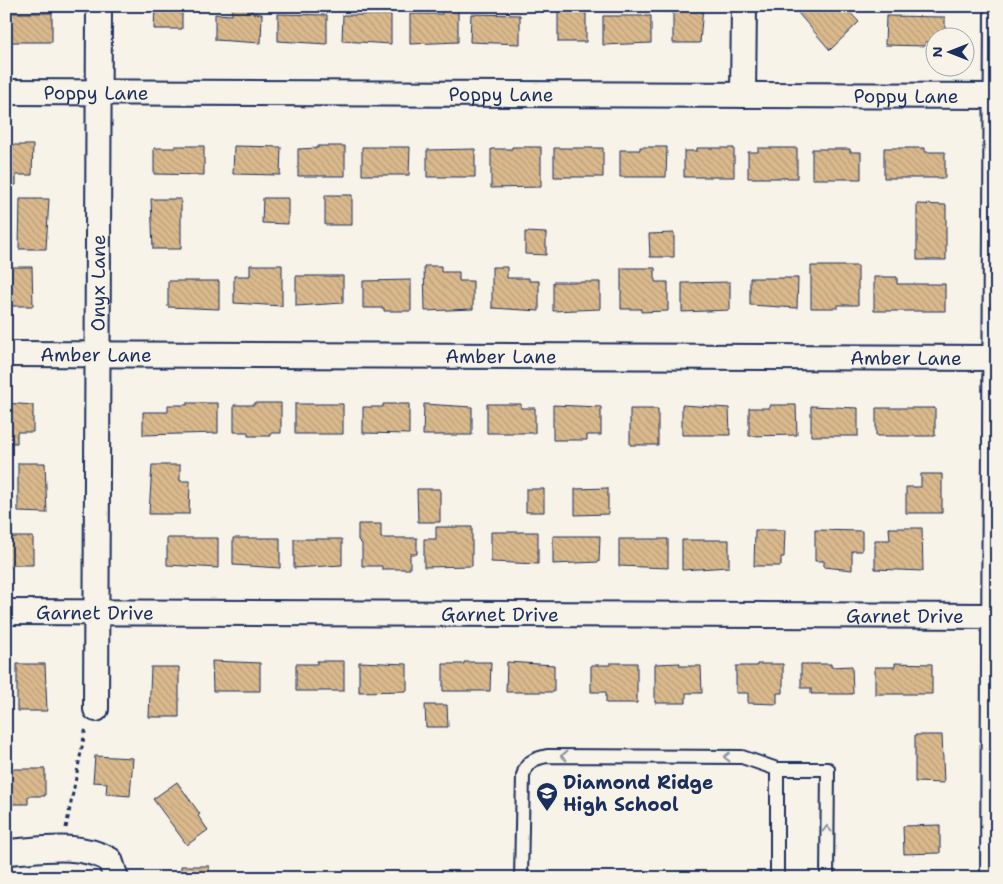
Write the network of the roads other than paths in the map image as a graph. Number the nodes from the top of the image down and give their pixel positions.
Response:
1 (99, 6) edge
2 (744, 6) edge
3 (997, 6) edge
4 (6, 92) edge
5 (99, 92) junction
6 (743, 95) junction
7 (997, 96) edge
8 (6, 354) edge
9 (98, 354) junction
10 (996, 358) edge
11 (6, 612) edge
12 (97, 612) junction
13 (994, 616) junction
14 (96, 709) road end
15 (777, 769) junction
16 (6, 852) edge
17 (113, 869) edge
18 (522, 878) edge
19 (777, 878) edge
20 (827, 878) edge
21 (993, 878) edge

1 - 5 street, Onyx Lane
2 - 6 street
3 - 7 street
4 - 5 street, Poppy Lane
5 - 6 street, Poppy Lane
5 - 9 street, Onyx Lane
6 - 7 street, Poppy Lane
7 - 10 street
8 - 9 street, Amber Lane
9 - 10 street, Amber Lane
9 - 12 street, Onyx Lane
10 - 13 street
11 - 12 street, Garnet Drive
12 - 13 street, Garnet Drive
12 - 14 street, Onyx Lane
13 - 21 street
15 -> 18 lane
15 - 19 lane
20 -> 15 lane
16 - 17 street

